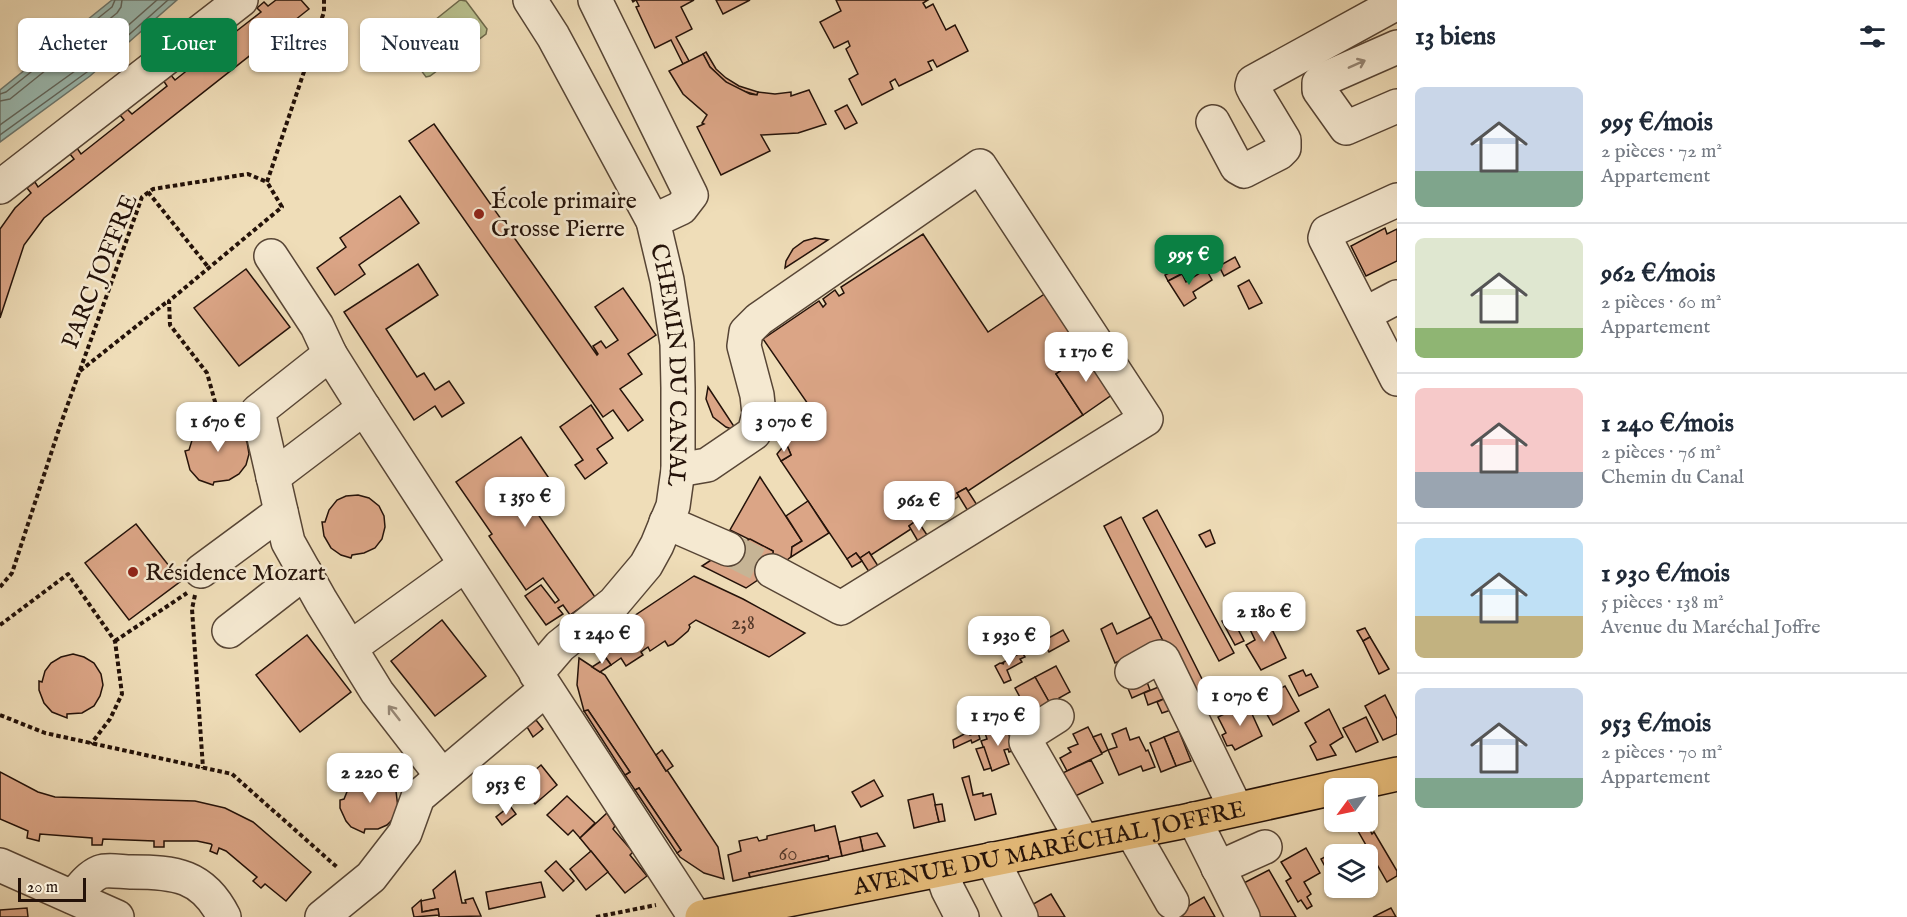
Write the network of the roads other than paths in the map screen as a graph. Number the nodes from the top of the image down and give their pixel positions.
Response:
1 (241, 0) edge
2 (530, 0) edge
3 (595, 0) edge
4 (1397, 3) edge
5 (1397, 46) edge
6 (1397, 106) edge
7 (1213, 122) dead end
8 (0, 187) edge
9 (1397, 200) edge
10 (653, 221) junction
11 (271, 256) dead end
12 (1397, 297) edge
13 (1365, 314) junction
14 (330, 354) junction
15 (1397, 379) edge
16 (364, 408) junction
17 (678, 471) junction
18 (273, 477) junction
19 (281, 512) junction
20 (666, 522) junction
21 (728, 549) tunnel mouth
22 (465, 565) junction
23 (772, 571) tunnel mouth
24 (305, 572) junction
25 (199, 578) road end
26 (229, 631) dead end
27 (350, 648) junction
28 (1132, 672) dead end
29 (541, 682) junction
30 (1057, 716) dead end
31 (1397, 774) edge
32 (442, 776) junction
33 (1236, 809) junction
34 (1194, 819) junction
35 (1132, 831) junction
36 (1083, 842) junction
37 (1265, 847) dead end
38 (992, 859) junction
39 (0, 865) edge
40 (1218, 868) junction
41 (941, 870) junction
42 (73, 897) junction
43 (1172, 902) dead end
44 (117, 917) edge
45 (224, 917) edge
46 (322, 917) edge
47 (695, 917) edge
48 (702, 917) edge
49 (962, 917) edge
50 (1021, 917) edge
51 (1243, 917) edge

1 - 8 street
2 - 10 street, CHEMIN DU CANAL
3 - 10 street
4 - 7 street
6 -> 5 street
9 - 13 street
10 - 17 street, CHEMIN DU CANAL
11 - 14 street
12 - 13 street
13 - 15 street
14 - 16 street
14 - 18 street
16 - 18 street
16 - 22 street
17 - 20 street, CHEMIN DU CANAL
17 - 23 street
18 - 19 street
19 - 24 street
19 - 25 street
20 - 21 street
20 - 29 street, CHEMIN DU CANAL
22 - 27 street
22 - 29 street
24 - 26 street
24 - 27 street
32 -> 27 street
28 - 33 street
29 - 32 street, CHEMIN DU CANAL
29 - 47 street
30 - 36 street
31 - 33 main road, AVENUE DU MARÉCHAL JOFFRE
32 - 46 street, CHEMIN DU CANAL
33 - 34 main road, AVENUE DU MARÉCHAL JOFFRE
34 - 35 main road, AVENUE DU MARÉCHAL JOFFRE
34 - 40 street
35 - 36 main road, AVENUE DU MARÉCHAL JOFFRE
35 - 43 street
36 - 38 main road, AVENUE DU MARÉCHAL JOFFRE
37 - 40 street
38 - 41 main road, AVENUE DU MARÉCHAL JOFFRE
38 - 50 street
39 - 42 street
40 - 51 street
41 - 48 main road, AVENUE DU MARÉCHAL JOFFRE
41 - 49 street
42 - 44 street
42 - 45 street

